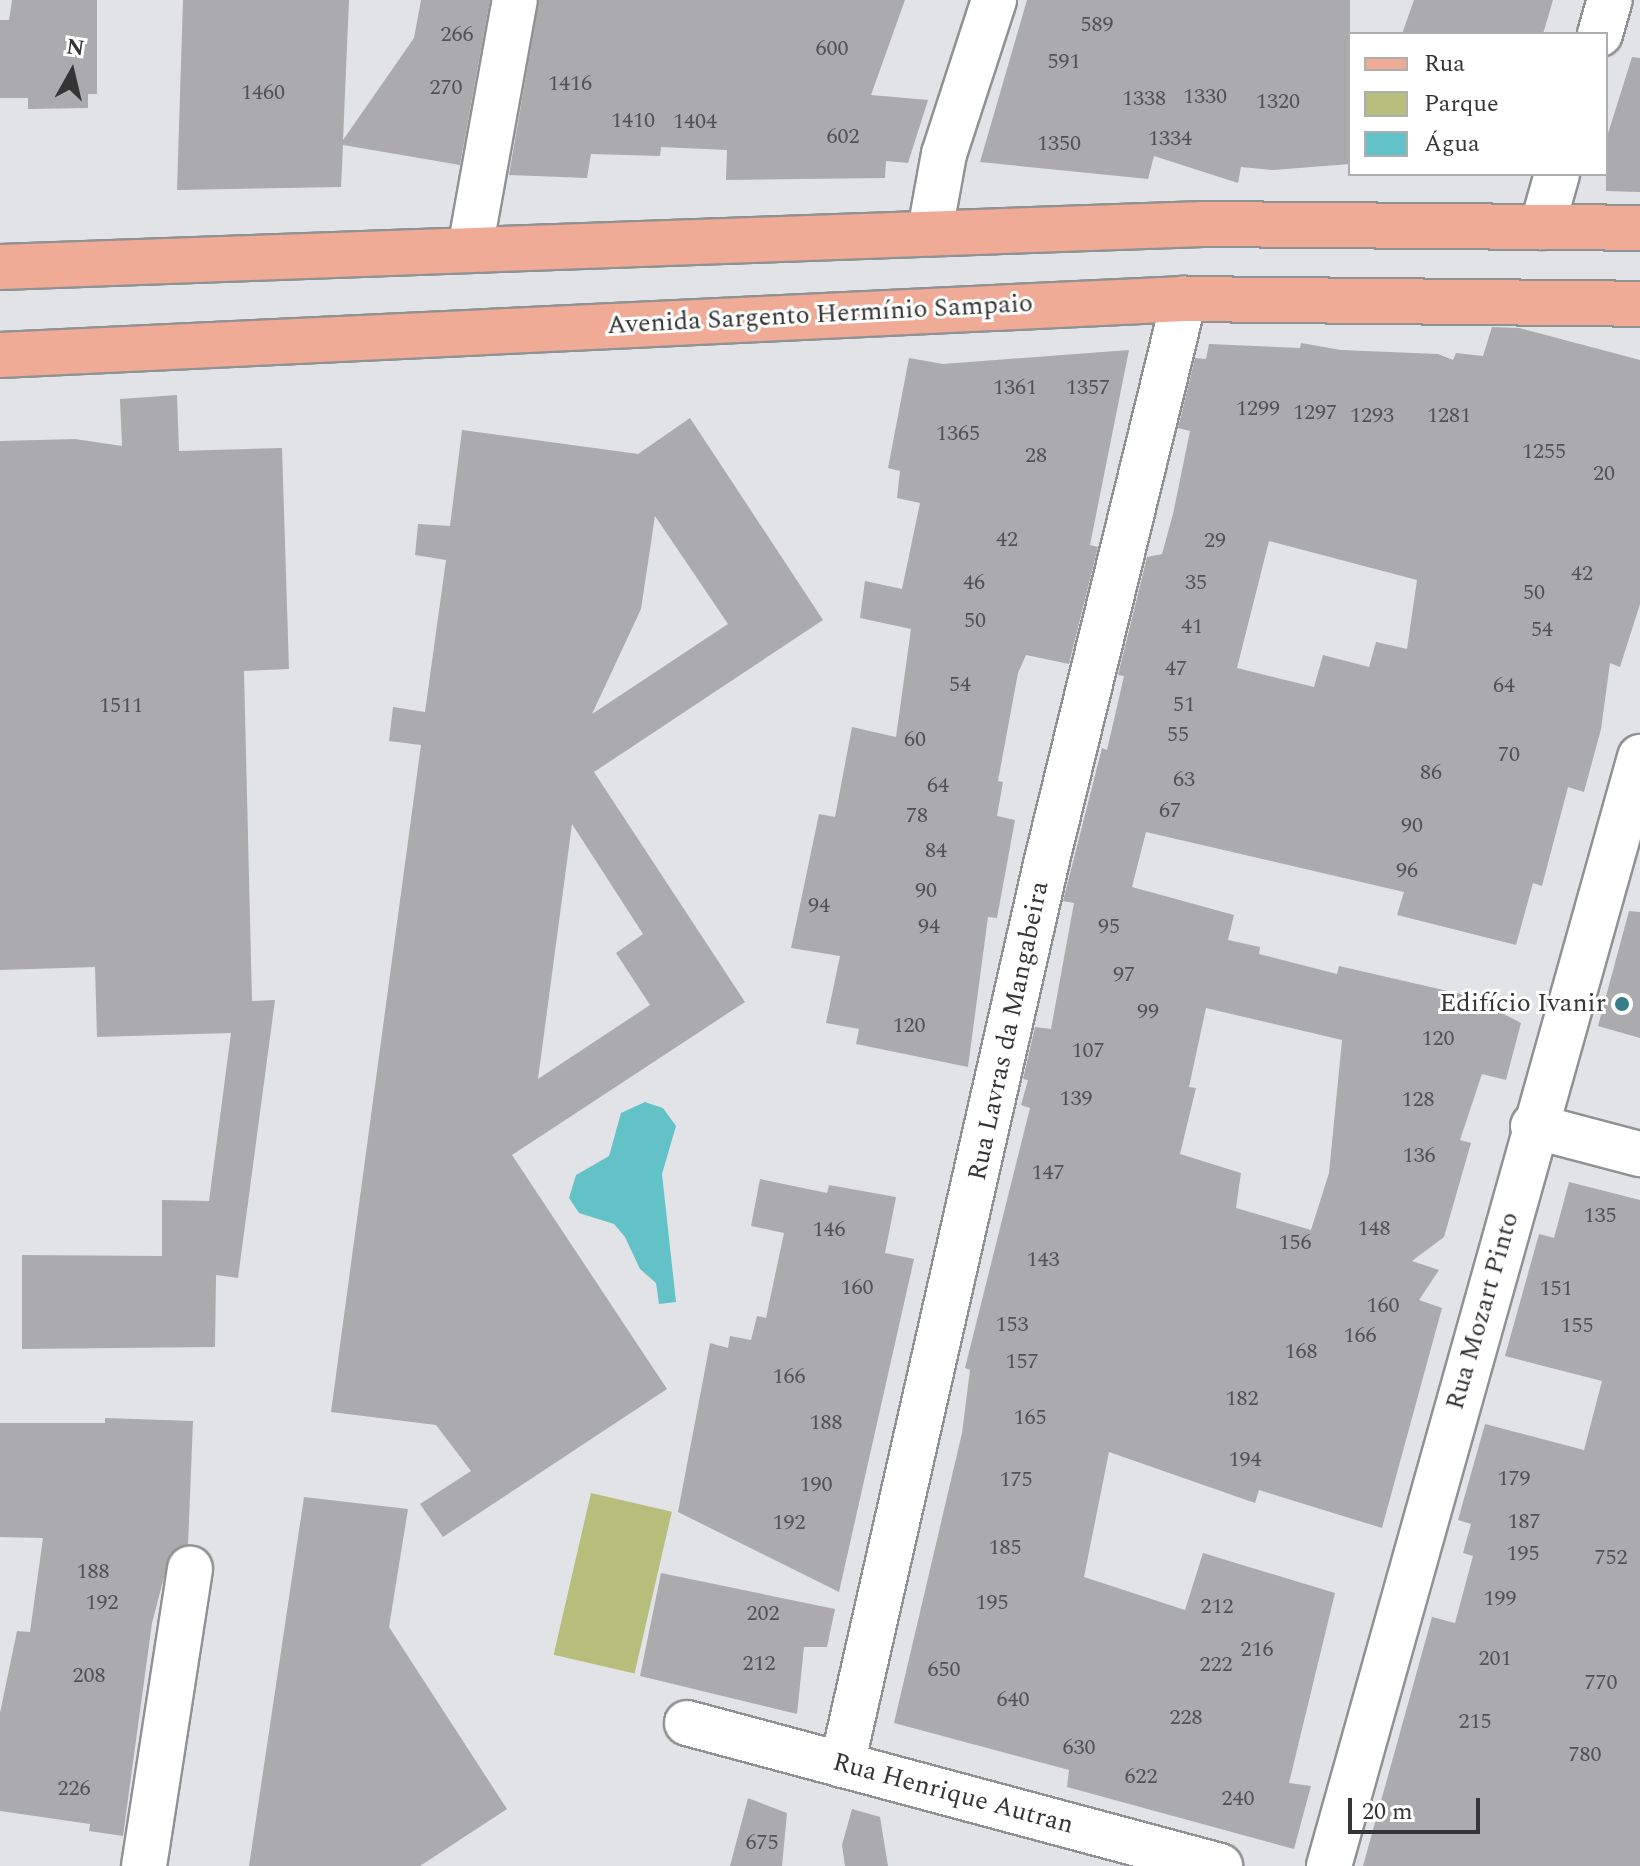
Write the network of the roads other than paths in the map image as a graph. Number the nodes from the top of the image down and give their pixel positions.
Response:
1 (515, 0) edge
2 (994, 0) edge
3 (1610, 0) edge
4 (1601, 32) edge
5 (1556, 176) edge
6 (1542, 227) junction
7 (1640, 228) edge
8 (930, 231) junction
9 (470, 249) junction
10 (0, 267) edge
11 (1184, 299) junction
12 (1640, 304) edge
13 (0, 355) edge
14 (1640, 757) edge
15 (1533, 1126) junction
16 (1640, 1154) edge
17 (190, 1569) dead end
18 (687, 1723) dead end
19 (842, 1765) junction
20 (144, 1866) edge
21 (1220, 1866) edge
22 (1329, 1866) edge

1 - 9 street
2 - 8 street
3 - 4 street
5 - 6 street
6 - 7 main road
6 - 8 main road
8 - 9 main road
9 - 10 main road
11 - 12 main road, Avenida Sargento Hermínio Sampaio
11 - 13 main road, Avenida Sargento Hermínio Sampaio
11 - 19 street, Rua Lavras da Mangabeira
14 - 15 street, Rua Mozart Pinto
15 - 16 street
15 - 22 street, Rua Mozart Pinto
17 - 20 street
18 - 19 street, Rua Henrique Autran
19 - 21 street, Rua Henrique Autran

